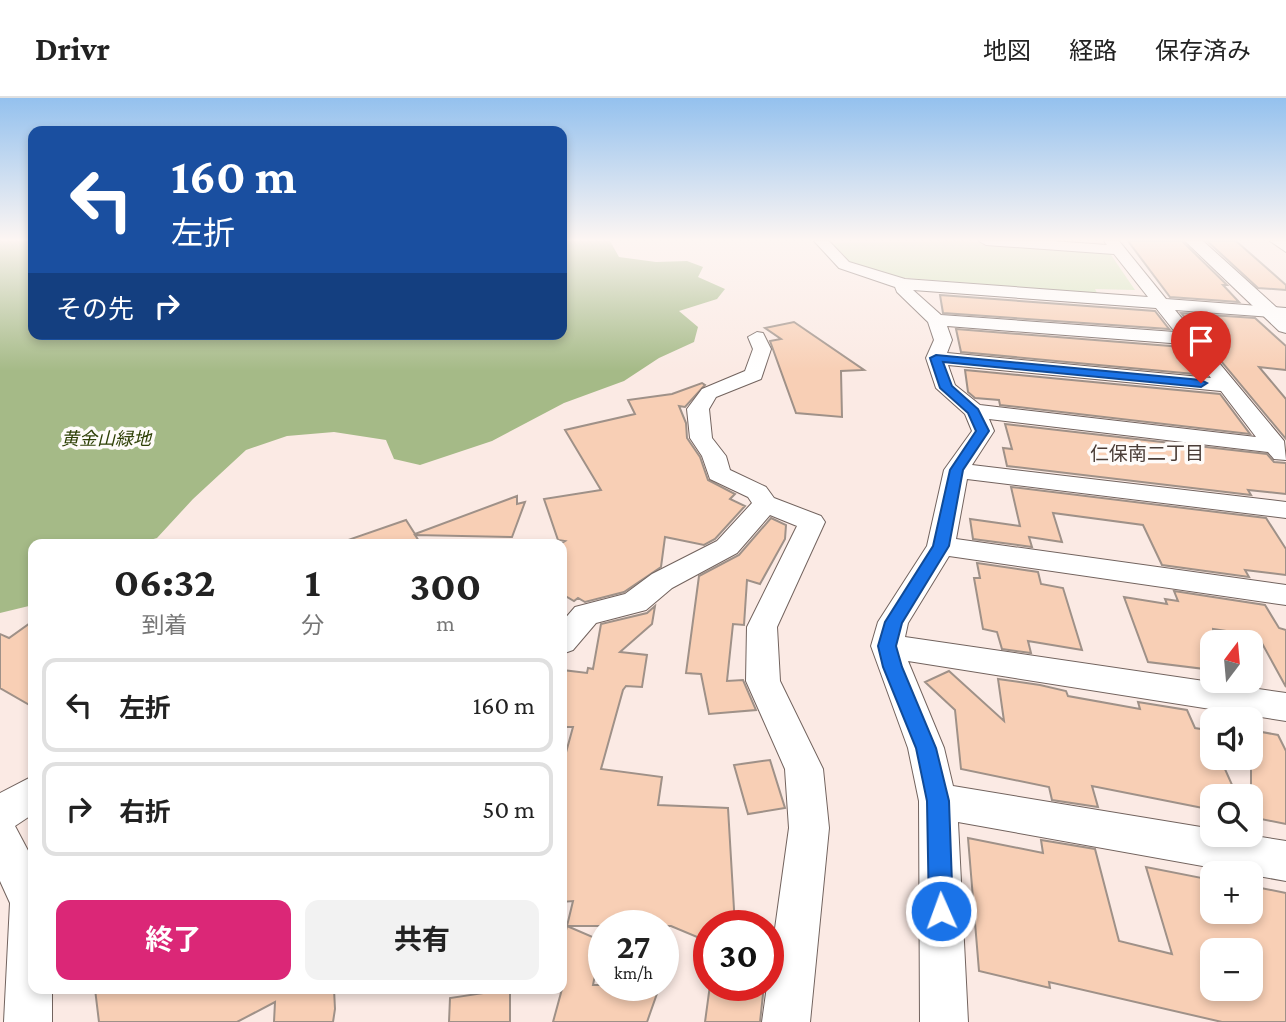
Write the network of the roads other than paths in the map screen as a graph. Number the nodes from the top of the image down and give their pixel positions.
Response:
1 (903, 284) edge
2 (905, 284) edge
3 (1146, 284) edge
4 (1244, 284) edge
5 (1162, 304) junction
6 (1278, 313) edge
7 (936, 320) junction
8 (1286, 327) edge
9 (757, 337) dead end
10 (1190, 339) junction
11 (936, 358) junction
12 (1228, 386) junction
13 (974, 411) junction
14 (1281, 452) edge
15 (956, 470) junction
16 (765, 504) junction
17 (1286, 510) edge
18 (941, 546) junction
19 (1286, 595) edge
20 (567, 636) edge
21 (887, 646) junction
22 (1286, 707) edge
23 (28, 796) edge
24 (938, 801) junction
25 (0, 814) edge
26 (0, 837) edge
27 (1286, 861) edge
28 (28, 893) edge
29 (29, 994) edge
30 (28, 1022) edge
31 (786, 1022) edge
32 (944, 1022) edge

1 - 7 street
2 - 5 street
3 - 5 street
4 - 6 street
5 - 6 street
5 - 10 street
6 - 8 street
7 - 10 street
7 - 11 street
9 - 16 street
10 - 12 street
11 - 12 street
11 - 13 street
12 - 14 street
13 - 14 street
13 - 15 street
15 - 17 street
15 - 18 street
16 - 20 street
16 - 31 street
18 - 19 street
18 - 21 street
21 - 22 street
21 - 24 street
23 - 25 street
24 - 27 street
24 - 32 street
26 - 28 street
29 - 30 street

